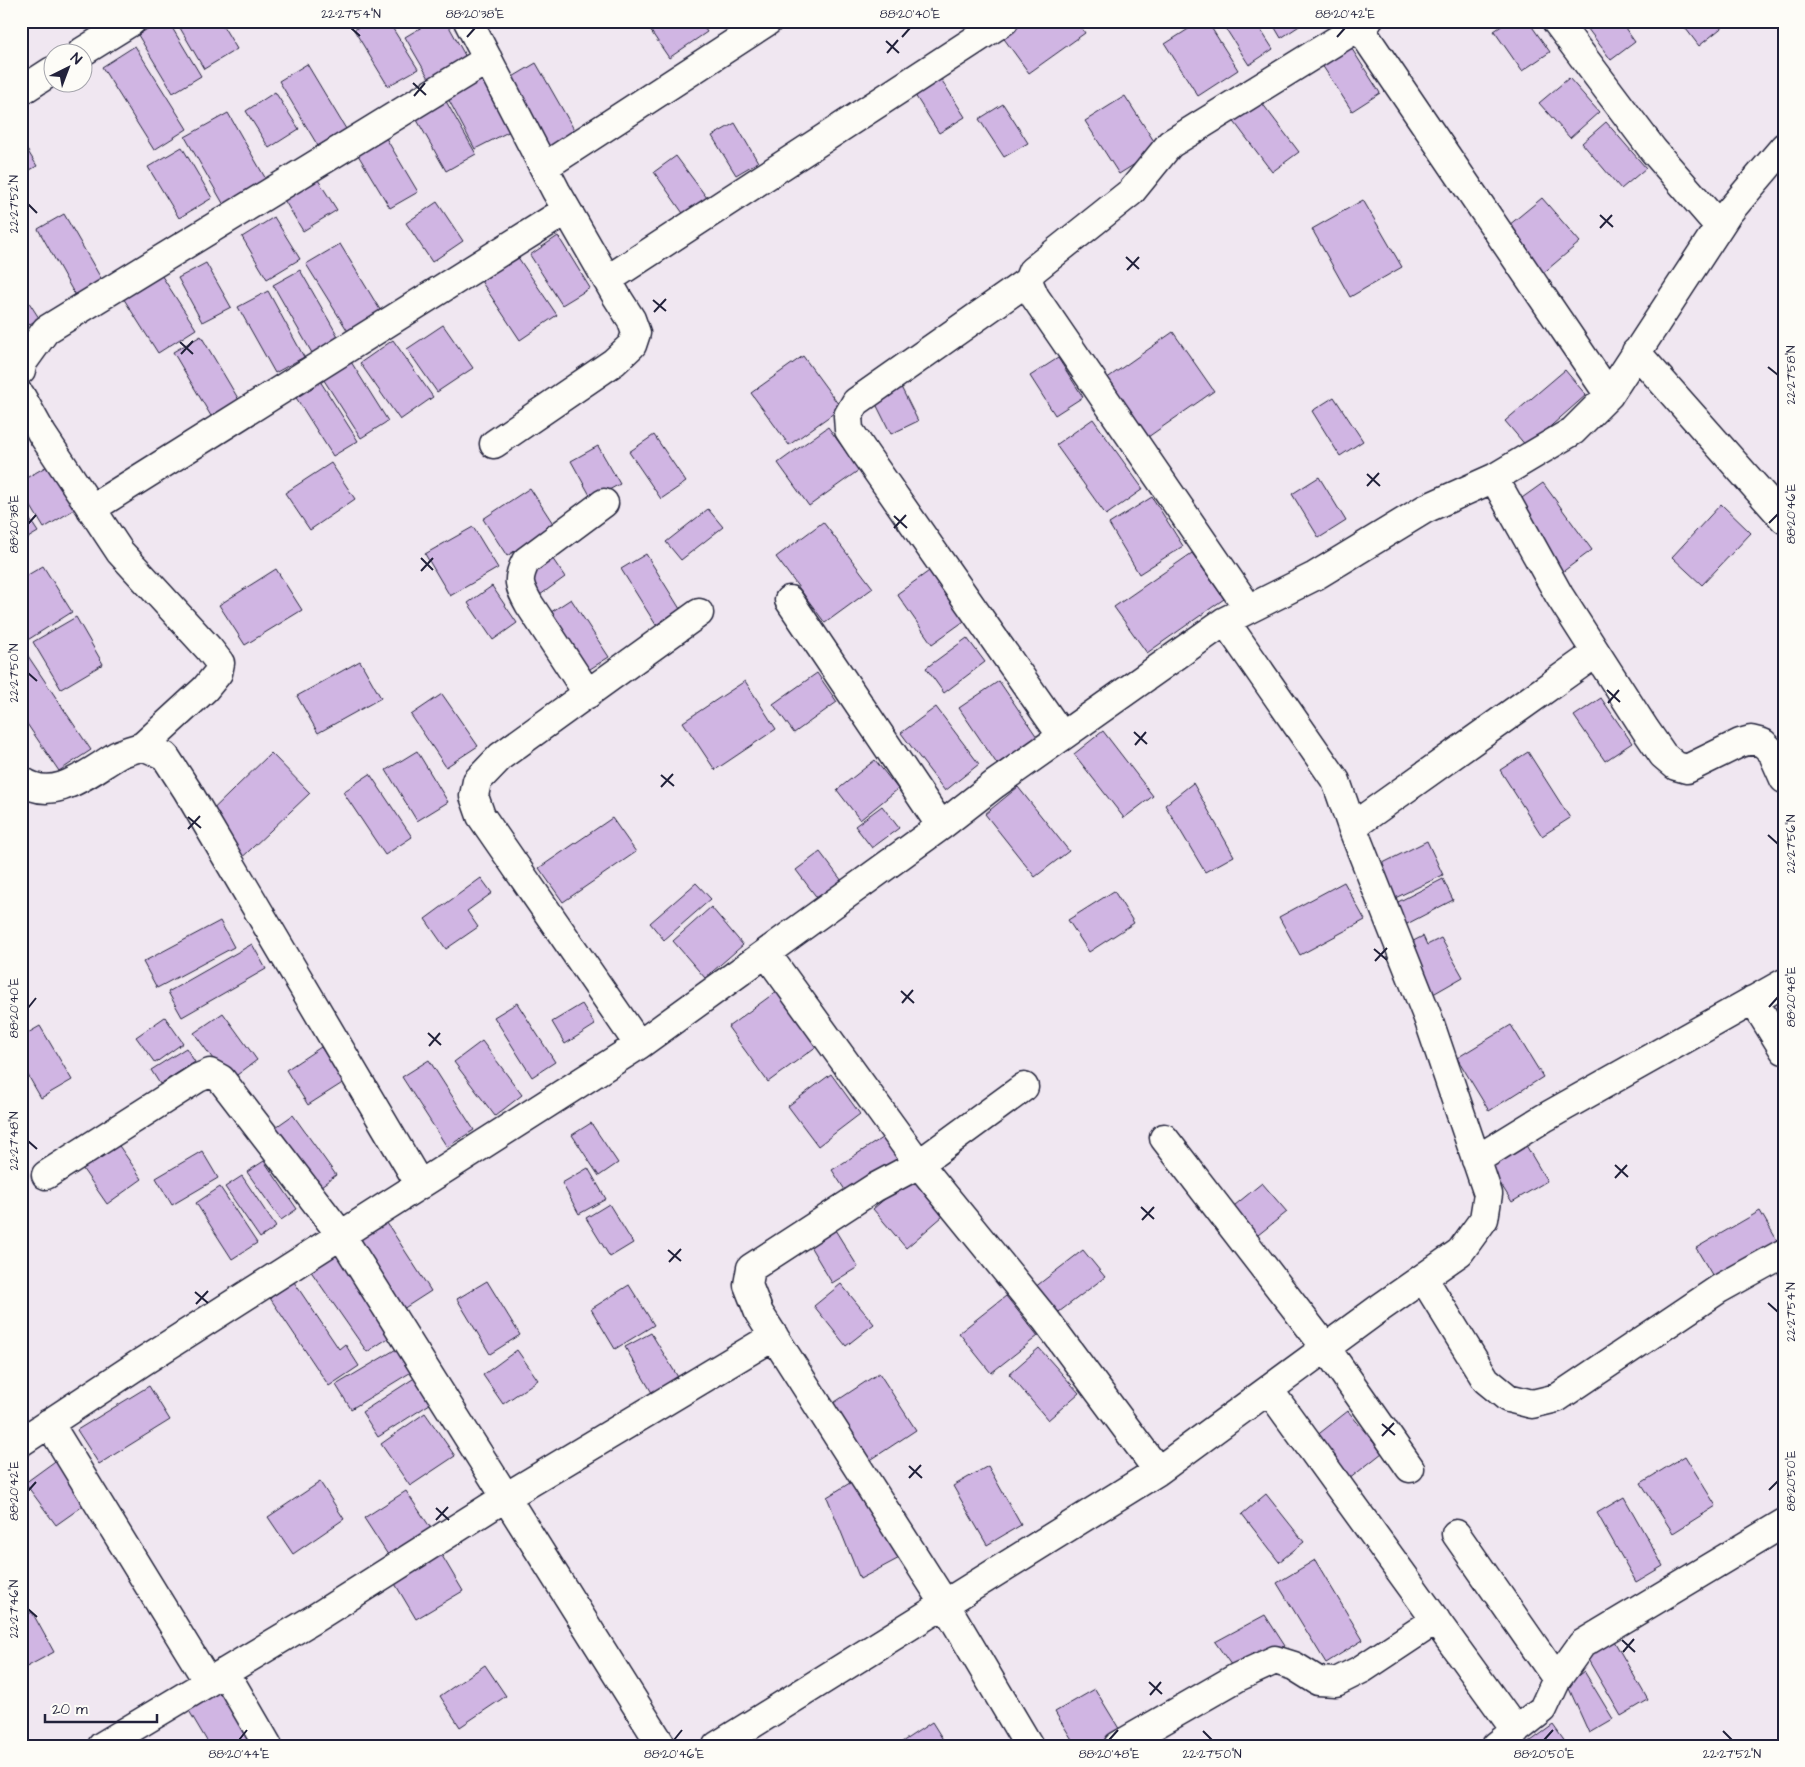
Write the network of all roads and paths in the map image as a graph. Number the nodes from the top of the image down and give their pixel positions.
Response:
1 (132, 21) edge
2 (468, 21) edge
3 (768, 21) edge
4 (1004, 21) edge
5 (1556, 21) edge
6 (1364, 24) edge
7 (92, 46) edge
8 (488, 59) junction
9 (42, 77) edge
10 (21, 91) edge
11 (1784, 147) edge
12 (544, 167) junction
13 (567, 210) junction
14 (1719, 226) junction
15 (607, 280) junction
16 (1028, 282) junction
17 (1636, 352) junction
18 (21, 370) edge
19 (1608, 394) junction
20 (21, 396) edge
21 (494, 444) dead end
22 (1494, 478) junction
23 (604, 503) dead end
24 (92, 509) junction
25 (1784, 519) edge
26 (789, 600) dead end
27 (1250, 609) junction
28 (699, 614) dead end
29 (1225, 621) junction
30 (1596, 653) junction
31 (588, 694) junction
32 (1062, 736) junction
33 (143, 746) junction
34 (21, 780) edge
35 (1784, 780) edge
36 (941, 826) junction
37 (1352, 827) junction
38 (766, 953) junction
39 (1784, 983) edge
40 (1753, 1000) junction
41 (639, 1045) junction
42 (1784, 1050) edge
43 (1024, 1087) dead end
44 (1164, 1138) dead end
45 (1476, 1160) junction
46 (919, 1164) junction
47 (46, 1175) dead end
48 (420, 1185) junction
49 (341, 1235) junction
50 (1784, 1253) edge
51 (1424, 1279) junction
52 (774, 1336) junction
53 (1326, 1348) junction
54 (1270, 1390) junction
55 (49, 1424) junction
56 (21, 1442) edge
57 (1410, 1468) dead end
58 (1158, 1471) junction
59 (506, 1497) junction
60 (1784, 1523) edge
61 (1456, 1534) dead end
62 (944, 1604) junction
63 (1436, 1620) junction
64 (216, 1677) junction
65 (1557, 1679) junction
66 (1506, 1738) edge
67 (102, 1746) edge
68 (268, 1746) edge
69 (662, 1746) edge
70 (717, 1746) edge
71 (1029, 1746) edge
72 (1118, 1746) edge

1 - 7 street
2 - 8 street
3 - 12 street
4 - 15 street
5 - 14 street
6 - 16 street
6 - 19 street
8 - 12 street
8 - 18 street
9 - 10 street
11 - 14 street
12 - 13 street
13 - 15 street
13 - 24 street
14 - 17 street
15 - 21 street
16 - 27 street
16 - 32 street
17 - 19 street
17 - 25 street
19 - 22 street
20 - 24 street
22 - 27 street
22 - 30 street
23 - 31 street
24 - 33 street
26 - 36 street
27 - 29 street
28 - 31 street
29 - 32 street
29 - 37 street
30 - 35 street
30 - 37 street
31 - 41 street
32 - 36 street
33 - 34 street
33 - 48 street
36 - 38 street
37 - 45 street
38 - 41 street
38 - 46 street
39 - 40 street
40 - 42 street
40 - 45 street
41 - 48 street
43 - 46 street
44 - 53 street
45 - 51 street
46 - 52 street
46 - 58 street
47 - 49 street
48 - 49 street
49 - 55 street
49 - 59 street
50 - 51 street
51 - 53 street
52 - 59 street
52 - 62 street
53 - 54 street
53 - 57 street
54 - 58 street
54 - 63 street
55 - 56 street
55 - 64 street
58 - 62 street
59 - 64 street
59 - 69 street
60 - 65 street
61 - 65 street
62 - 70 street
62 - 71 street
63 - 66 street
63 - 72 street
64 - 67 street
64 - 68 street
65 - 66 street

